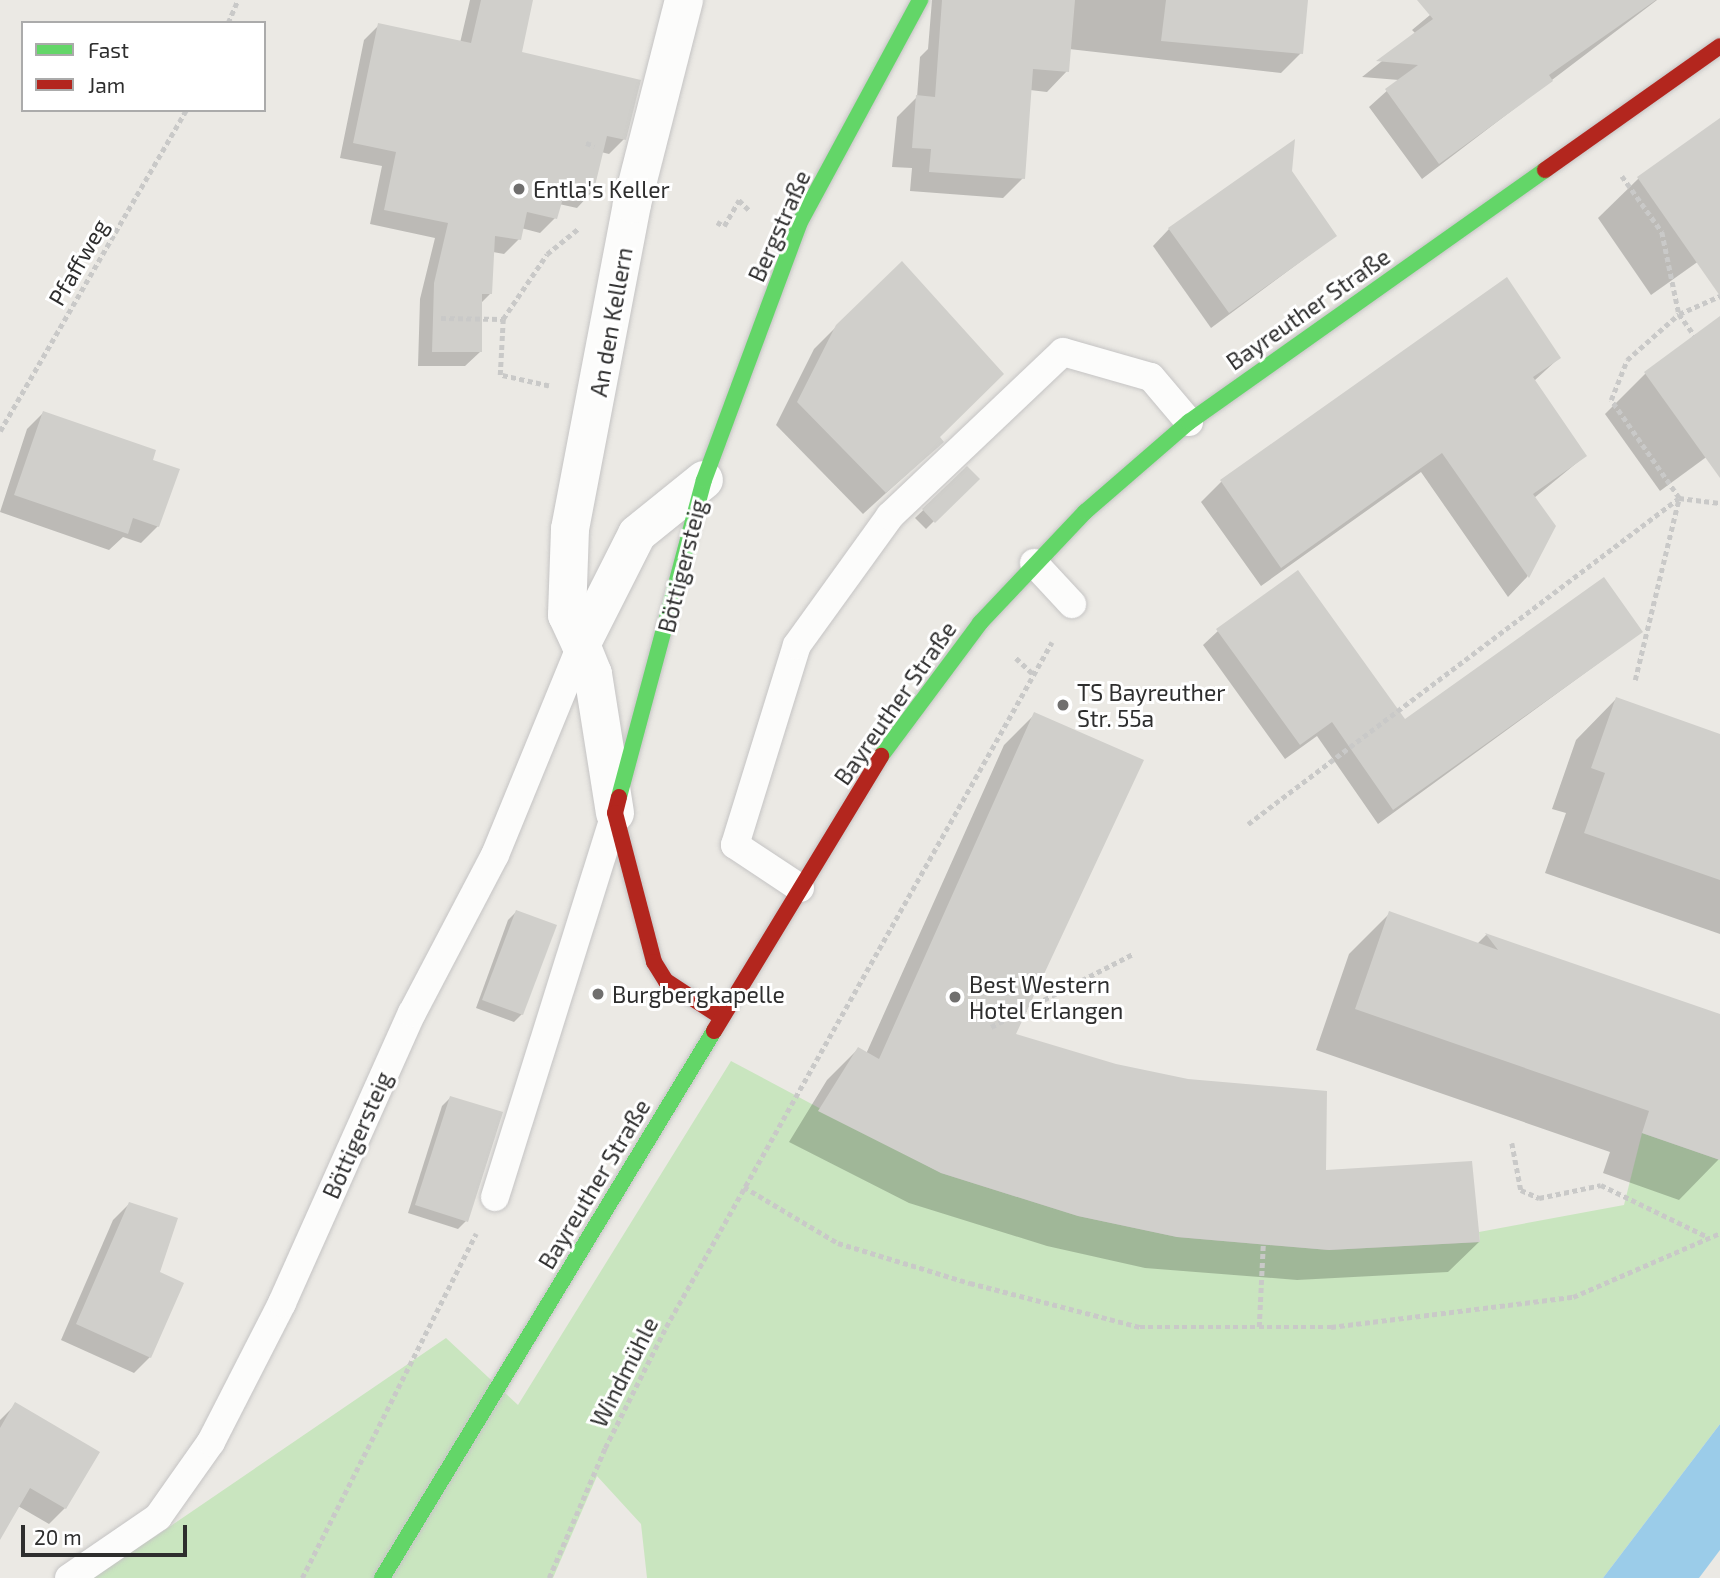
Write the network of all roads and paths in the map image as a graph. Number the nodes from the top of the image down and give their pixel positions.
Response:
1 (238, 0) edge
2 (684, 0) edge
3 (920, 0) edge
4 (229, 21) edge
5 (1720, 46) edge
6 (185, 112) edge
7 (1594, 135) junction
8 (631, 210) junction
9 (1720, 296) edge
10 (1679, 314) junction
11 (441, 318) dead end
12 (503, 319) junction
13 (1694, 335) dead end
14 (554, 386) dead end
15 (1189, 422) junction
16 (0, 431) edge
17 (704, 480) junction
18 (1679, 498) junction
19 (1720, 503) edge
20 (1034, 563) junction
21 (1072, 604) joint
22 (581, 645) junction
23 (1635, 680) dead end
24 (615, 813) junction
25 (1248, 824) dead end
26 (800, 888) junction
27 (1133, 954) dead end
28 (721, 1017) junction
29 (991, 1027) dead end
30 (1512, 1143) dead end
31 (744, 1187) junction
32 (495, 1197) joint
33 (1720, 1233) edge
34 (1709, 1237) junction
35 (1263, 1245) dead end
36 (1259, 1327) junction
37 (69, 1578) edge
38 (302, 1578) edge
39 (382, 1578) edge
40 (549, 1578) edge

1 - 4 path
2 - 8 street, An den Kellern
3 - 17 street, Bergstraße
5 - 7 street, Bayreuther Straße
6 - 16 path, Pfaffweg
7 - 10 path
7 - 15 street, Bayreuther Straße
8 - 12 path
8 - 22 street, An den Kellern
9 - 10 path
10 - 13 path
10 - 18 path
11 - 12 path
12 - 14 path
15 - 20 street, Bayreuther Straße
15 - 26 lane
17 - 22 street, Böttigersteig
17 - 24 street, Böttigersteig
18 - 19 path
18 - 23 path
18 - 25 path
20 - 21 lane
20 - 26 street, Bayreuther Straße
21 - 31 path, Windmühle
22 - 24 street, Böttigersteig
22 - 37 lane, Böttigersteig
24 - 28 street, Böttigersteig
24 - 32 lane
26 - 28 street, Bayreuther Straße
27 - 29 path
28 - 39 street, Bayreuther Straße
30 - 34 path
31 - 36 path
31 - 40 path, Windmühle
32 - 38 path
33 - 34 path
34 - 36 path
35 - 36 path

